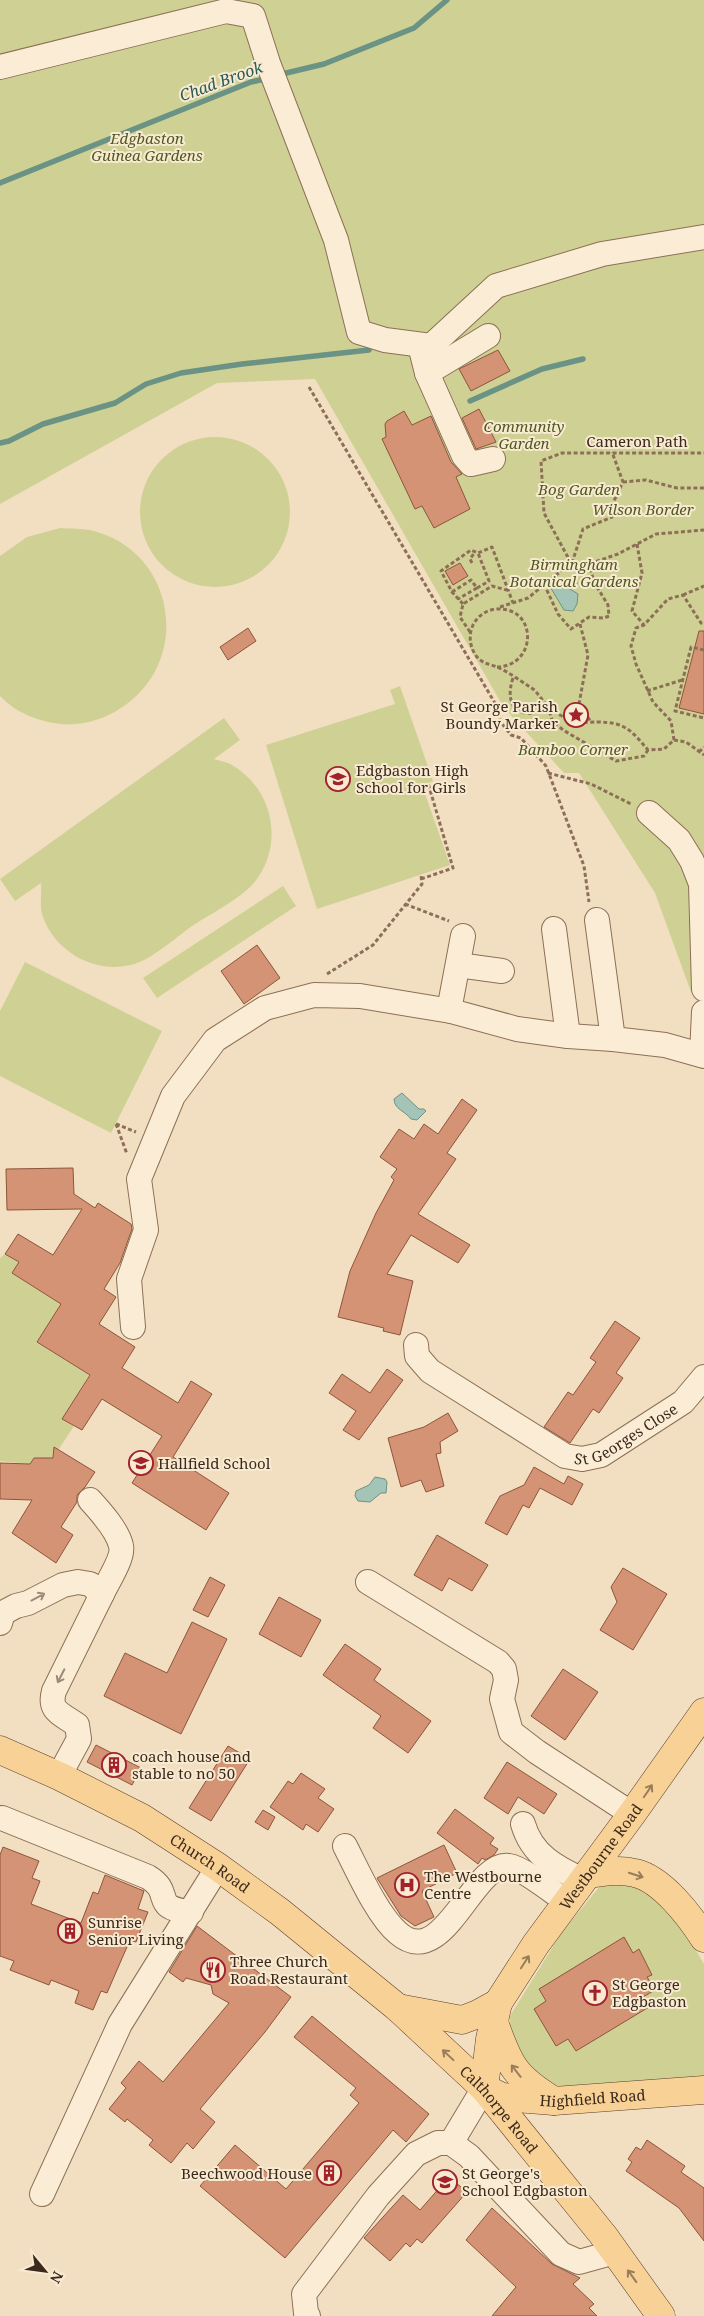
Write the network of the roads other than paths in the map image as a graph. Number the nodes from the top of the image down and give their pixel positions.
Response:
1 (0, 67) edge
2 (704, 237) edge
3 (488, 336) dead end
4 (420, 345) junction
5 (427, 373) junction
6 (493, 459) dead end
7 (649, 814) road end
8 (597, 920) road end
9 (554, 929) dead end
10 (463, 936) dead end
11 (458, 965) junction
12 (502, 972) dead end
13 (704, 989) edge
14 (451, 1010) junction
15 (704, 1012) edge
16 (568, 1036) junction
17 (613, 1039) junction
18 (703, 1055) edge
19 (133, 1327) dead end
20 (416, 1345) dead end
21 (704, 1378) edge
22 (90, 1500) dead end
23 (368, 1582) dead end
24 (102, 1594) junction
25 (0, 1623) edge
26 (704, 1712) edge
27 (0, 1750) edge
28 (59, 1776) junction
29 (632, 1814) junction
30 (2, 1818) dead end
31 (523, 1824) dead end
32 (344, 1846) dead end
33 (218, 1867) junction
34 (586, 1877) junction
35 (567, 1902) junction
36 (190, 1912) junction
37 (704, 1938) edge
38 (398, 2008) junction
39 (496, 2013) junction
40 (484, 2088) junction
41 (699, 2089) edge
42 (554, 2101) junction
43 (451, 2143) junction
44 (42, 2194) dead end
45 (615, 2252) junction
46 (308, 2316) edge
47 (661, 2316) edge

1 - 4 street
2 - 4 street
3 - 5 street
4 - 5 street
5 - 6 street
7 - 13 street
8 - 17 street
9 - 16 street
10 - 11 street
11 - 12 street
11 - 14 street
14 - 16 street
14 - 19 street
15 - 18 street
16 - 17 street
17 - 18 street
20 - 21 street, St Georges Close
22 - 24 street
23 - 29 street
25 -> 24 street
24 -> 28 street
29 -> 26 main road, Westbourne Road
27 - 28 main road, Church Road
28 - 33 main road, Church Road
29 - 34 main road, Westbourne Road
30 - 36 street
31 - 34 street
32 - 35 street
33 - 36 street
33 - 38 main road, Church Road
34 - 35 main road, Westbourne Road
34 -> 37 main road
39 -> 35 main road, Westbourne Road
36 - 44 street
38 - 39 main road
40 -> 38 main road, Calthorpe Road
39 - 40 main road
42 -> 39 main road
40 - 42 main road, Highfield Road
40 - 43 street
40 - 45 main road, Calthorpe Road
41 - 42 main road, Highfield Road
43 - 45 street
43 - 46 street
47 -> 45 main road, Calthorpe Road

